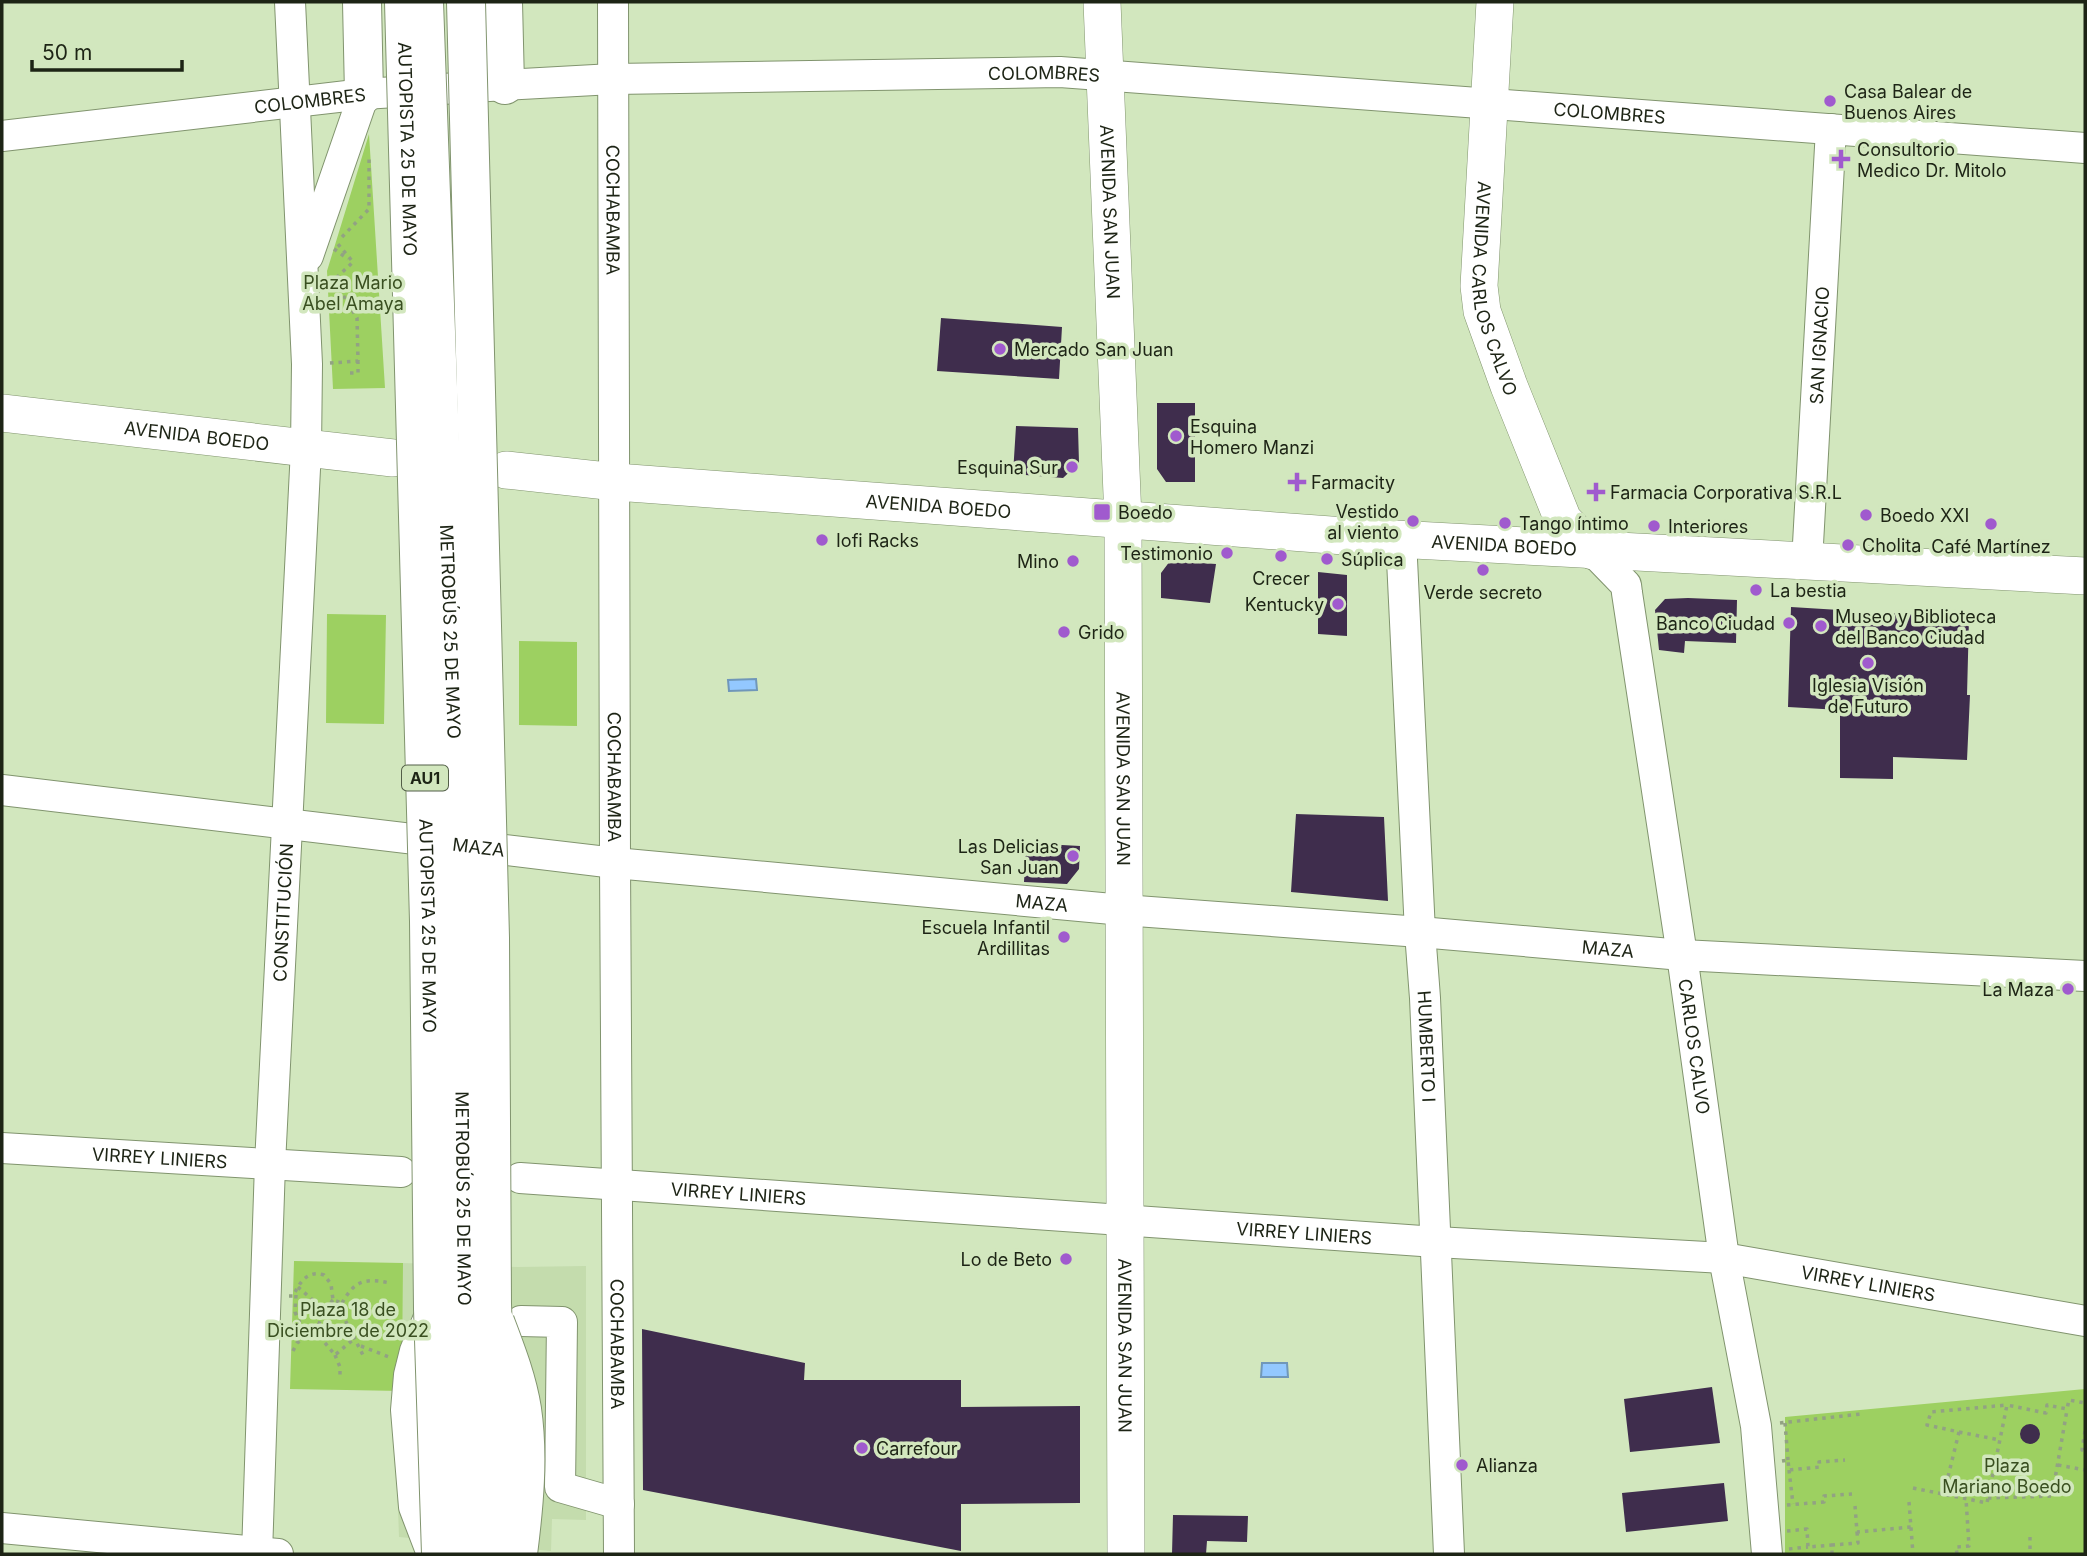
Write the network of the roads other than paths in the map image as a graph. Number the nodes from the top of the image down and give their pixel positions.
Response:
1 (290, 2) edge
2 (362, 2) edge
3 (404, 2) edge
4 (428, 2) edge
5 (466, 2) edge
6 (503, 2) edge
7 (613, 2) edge
8 (1102, 2) edge
9 (1494, 2) edge
10 (1105, 75) junction
11 (613, 79) junction
12 (505, 85) junction
13 (364, 94) junction
14 (296, 101) junction
15 (1489, 104) junction
16 (1831, 129) junction
17 (2, 136) edge
18 (2085, 148) edge
19 (321, 275) junction
20 (2, 412) edge
21 (306, 449) junction
22 (393, 458) dead end
23 (506, 470) dead end
24 (616, 482) junction
25 (1123, 519) junction
26 (1401, 539) junction
27 (1593, 551) junction
28 (1807, 562) junction
29 (2085, 576) edge
30 (2, 790) edge
31 (288, 822) junction
32 (615, 863) junction
33 (1123, 910) junction
34 (1420, 932) junction
35 (1682, 955) junction
36 (2085, 976) edge
37 (2, 1148) edge
38 (270, 1164) junction
39 (401, 1172) dead end
40 (520, 1178) dead end
41 (617, 1184) junction
42 (1124, 1219) junction
43 (1436, 1242) junction
44 (1724, 1258) junction
45 (433, 1309) junction
46 (507, 1312) junction
47 (2085, 1321) edge
48 (619, 1504) junction
49 (2, 1528) edge
50 (1765, 1531) edge
51 (264, 1554) edge
52 (432, 1554) edge
53 (441, 1554) edge
54 (468, 1554) edge
55 (497, 1554) edge
56 (522, 1554) edge
57 (619, 1554) edge
58 (1126, 1554) edge
59 (1449, 1554) edge

1 - 14 street, CONSTITUCIÓN
2 - 13 highway
3 - 45 highway, AUTOPISTA 25 DE MAYO / AU1, bridge
4 - 54 street, METROBÚS 25 DE MAYO, bridge
5 - 46 highway, bridge
6 - 12 highway
7 - 11 street, COCHABAMBA
8 - 10 main road, AVENIDA SAN JUAN
9 - 15 main road, AVENIDA CARLOS CALVO
10 - 11 street, COLOMBRES
10 - 15 street, COLOMBRES
10 - 25 main road, AVENIDA SAN JUAN
11 - 12 street, COLOMBRES
11 - 24 street, COCHABAMBA
12 - 13 street, COLOMBRES
13 - 14 street, COLOMBRES
13 - 19 street, CONSTITUCIÓN
14 - 17 street, COLOMBRES
14 - 19 street, CONSTITUCIÓN
15 - 16 street, COLOMBRES
15 - 27 main road, AVENIDA CARLOS CALVO
16 - 18 street, COLOMBRES
16 - 28 street, SAN IGNACIO
19 - 21 street, CONSTITUCIÓN
20 - 21 main road, AVENIDA BOEDO
21 - 22 main road, AVENIDA BOEDO
21 - 31 street, CONSTITUCIÓN
23 - 24 main road, AVENIDA BOEDO
24 - 25 main road, AVENIDA BOEDO
24 - 32 street, COCHABAMBA
25 - 26 main road, AVENIDA BOEDO
25 - 33 main road, AVENIDA SAN JUAN
26 - 27 main road, AVENIDA BOEDO
26 - 34 street, HUMBERTO I
27 - 28 main road, AVENIDA BOEDO
27 - 35 street, CARLOS CALVO
28 - 29 main road, AVENIDA BOEDO
30 - 31 street, MAZA
31 - 32 street, MAZA
31 - 38 street, CONSTITUCIÓN
32 - 33 street, MAZA
32 - 41 street, COCHABAMBA
33 - 34 street, MAZA
33 - 42 main road, AVENIDA SAN JUAN
34 - 35 street, MAZA
34 - 43 street, HUMBERTO I
35 - 36 street, MAZA
35 - 44 street, CARLOS CALVO
37 - 38 street, VIRREY LINIERS
38 - 39 street, VIRREY LINIERS
38 - 51 street, CONSTITUCIÓN
40 - 41 street, VIRREY LINIERS
41 - 42 street, VIRREY LINIERS
41 - 48 street, COCHABAMBA
42 - 43 street, VIRREY LINIERS
42 - 58 main road, AVENIDA SAN JUAN
43 - 44 street, VIRREY LINIERS
43 - 59 street, HUMBERTO I
44 - 47 street, VIRREY LINIERS
44 - 50 street, CARLOS CALVO
45 - 52 street
45 - 53 highway, AUTOPISTA 25 DE MAYO / AU1, bridge
46 - 48 street
46 - 55 highway, bridge
46 - 56 street, bridge
48 - 57 street, COCHABAMBA
49 - 51 street

